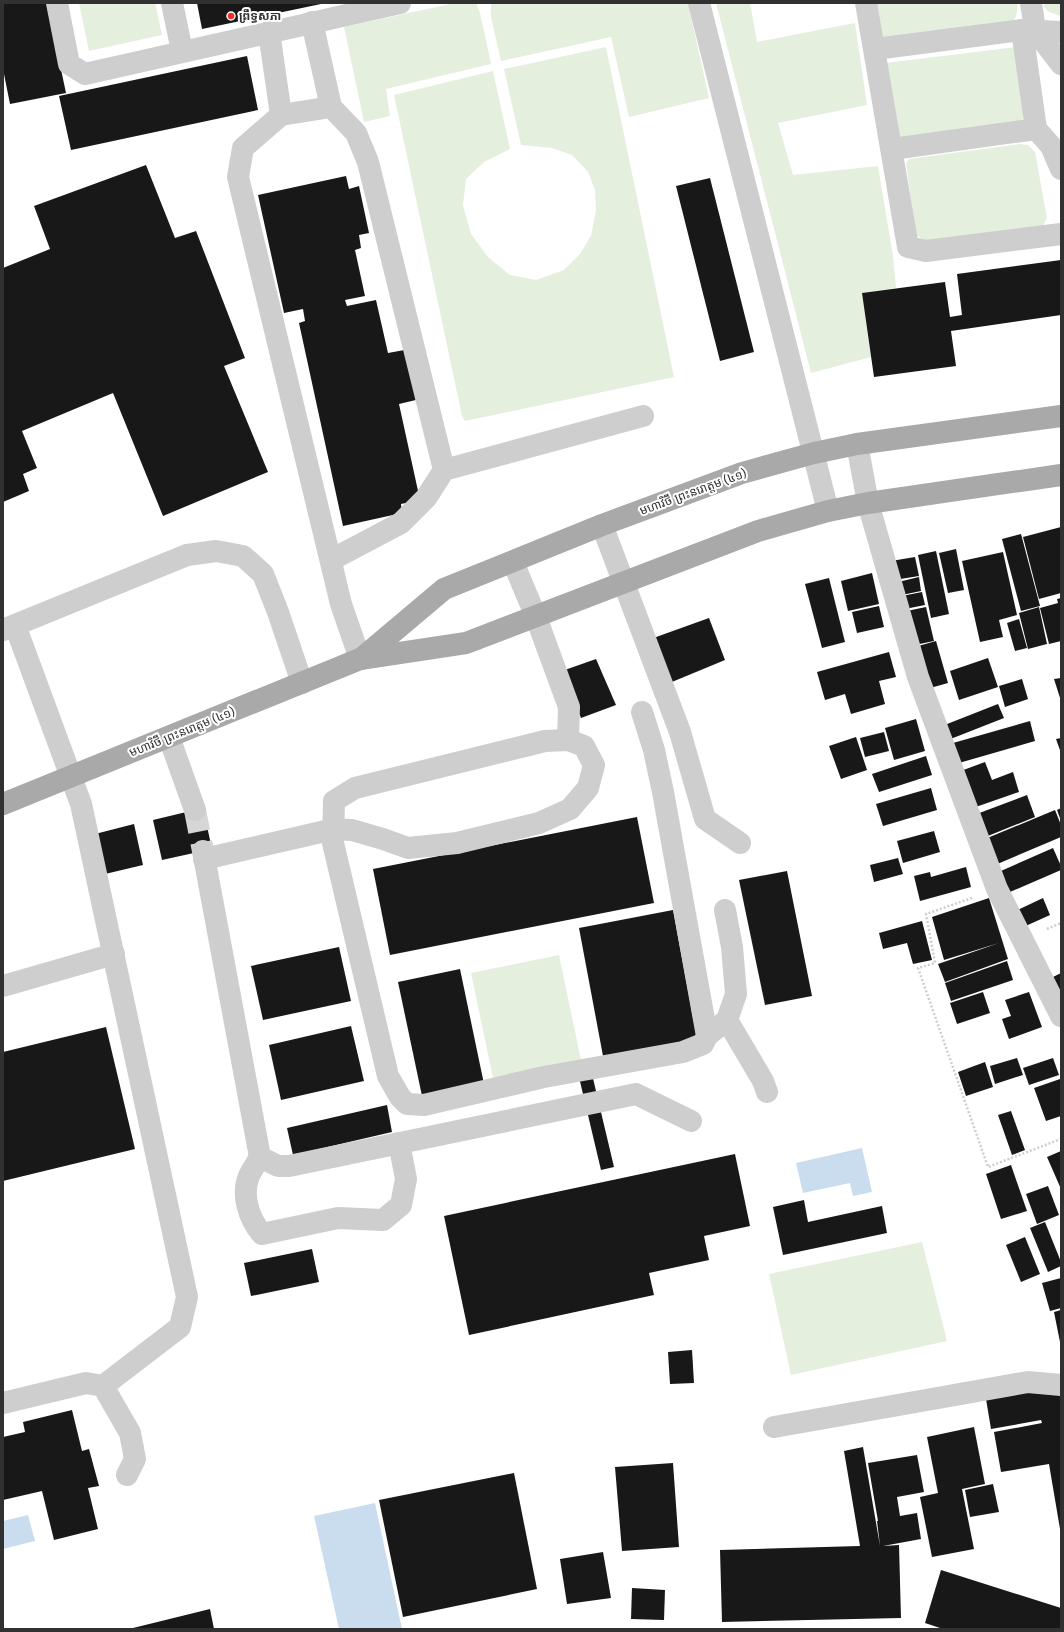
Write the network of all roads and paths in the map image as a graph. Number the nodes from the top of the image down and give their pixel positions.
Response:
1 (57, 3) edge
2 (172, 3) edge
3 (400, 3) edge
4 (699, 3) edge
5 (866, 3) edge
6 (1032, 3) edge
7 (312, 22) junction
8 (1028, 30) junction
9 (269, 32) junction
10 (1061, 32) edge
11 (875, 49) junction
12 (182, 52) junction
13 (1061, 64) edge
14 (331, 107) junction
15 (281, 115) junction
16 (1036, 129) junction
17 (892, 150) junction
18 (1061, 169) edge
19 (1061, 234) edge
20 (643, 416) dead end
21 (1061, 416) edge
22 (857, 444) junction
23 (814, 453) junction
24 (444, 470) junction
25 (1061, 475) edge
26 (868, 503) junction
27 (828, 511) junction
28 (602, 525) junction
29 (331, 560) junction
30 (513, 562) junction
31 (624, 582) junction
32 (536, 616) junction
33 (9, 627) edge
34 (360, 659) junction
35 (302, 683) junction
36 (642, 712) dead end
37 (169, 737) junction
38 (568, 740) junction
39 (72, 776) junction
40 (3, 804) edge
41 (195, 810) tunnel mouth
42 (334, 829) junction
43 (740, 843) dead end
44 (997, 889) junction
45 (725, 910) dead end
46 (114, 954) junction
47 (3, 986) edge
48 (1061, 1016) edge
49 (727, 1020) junction
50 (707, 1036) junction
51 (767, 1092) dead end
52 (692, 1121) dead end
53 (1061, 1139) edge
54 (399, 1143) junction
55 (260, 1157) junction
56 (1061, 1385) edge
57 (103, 1386) junction
58 (3, 1403) edge
59 (774, 1427) dead end
60 (127, 1475) dead end

1 - 12 lane
2 - 12 lane
3 - 7 lane
4 - 23 lane
5 - 11 lane
6 - 8 lane
7 - 9 lane
7 - 14 lane
8 - 10 lane
8 - 11 lane
8 - 13 lane
8 - 16 lane
9 - 12 lane
9 - 15 lane
11 - 17 lane
14 - 15 lane
14 - 24 lane
15 - 29 lane
16 - 17 lane
16 - 18 lane
17 - 19 lane
20 - 24 lane
21 - 22 main road, មហាវិថី ព្រះនរោត្តម (៤១)
22 - 23 main road, មហាវិថី ព្រះនរោត្តម (៤១)
22 - 26 lane
23 - 27 lane
23 - 28 main road, មហាវិថី ព្រះនរោត្តម (៤១)
24 - 29 lane
25 - 26 main road, មហាវិថី ព្រះនរោត្តម (៤១)
26 - 27 main road, មហាវិថី ព្រះនរោត្តម (៤១)
26 - 44 lane
27 - 31 main road, មហាវិថី ព្រះនរោត្តម (៤១)
28 - 30 main road, មហាវិថី ព្រះនរោត្តម (៤១)
28 - 31 lane
29 - 34 lane
30 - 32 lane
30 - 34 main road, មហាវិថី ព្រះនរោត្តម (៤១)
31 - 32 main road, មហាវិថី ព្រះនរោត្តម (៤១)
31 - 43 lane
32 - 34 main road, មហាវិថី ព្រះនរោត្តម (៤១)
32 - 38 lane
33 - 35 lane
33 - 39 lane
34 - 35 main road, មហាវិថី ព្រះនរោត្តម (៤១)
35 - 37 main road, មហាវិថី ព្រះនរោត្តម (៤១)
36 - 50 lane
37 - 39 main road, មហាវិថី ព្រះនរោត្តម (៤១)
37 - 41 lane
38 - 42 lane
38 - 42 lane
39 - 40 main road, មហាវិថី ព្រះនរោត្តម (៤១)
39 - 46 lane
42 - 50 lane
42 - 55 lane
44 - 48 lane
44 - 53 path
45 - 49 lane
46 - 47 lane
46 - 57 lane
49 - 50 lane
49 - 51 lane
52 - 54 lane
54 - 55 lane
54 - 55 lane
56 - 59 lane
57 - 58 lane
57 - 60 lane

